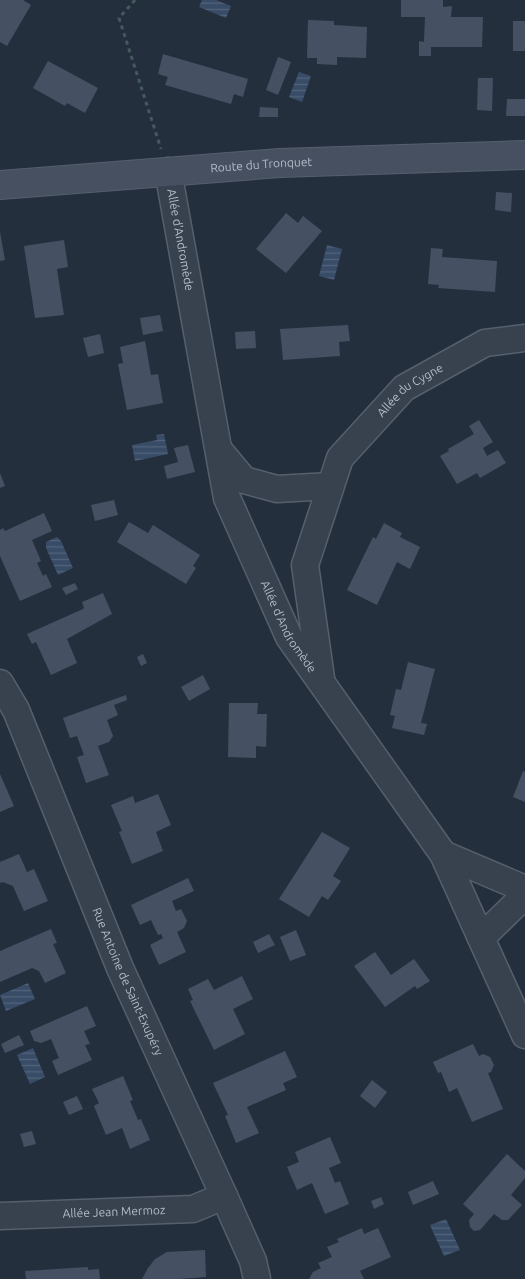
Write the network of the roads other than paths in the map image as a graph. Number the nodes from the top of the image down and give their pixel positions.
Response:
1 (525, 154) edge
2 (168, 171) junction
3 (0, 185) edge
4 (525, 338) edge
5 (218, 449) junction
6 (330, 486) junction
7 (0, 683) edge
8 (322, 684) junction
9 (443, 854) junction
10 (525, 889) edge
11 (525, 895) edge
12 (481, 938) junction
13 (525, 1034) edge
14 (224, 1196) junction
15 (0, 1216) edge
16 (257, 1279) edge

1 - 2 street, Route du Tronquet
2 - 3 street, Route du Tronquet
2 - 5 street, Allée d'Andromède
4 - 6 street, Allée du Cygne
5 - 6 street
5 - 8 street, Allée d'Andromède
6 - 8 street, Allée du Cygne
7 - 14 street, Rue Antoine de Saint-Exupéry
8 - 9 street, Allée d'Andromède
9 - 10 street
9 - 12 street, Allée d'Andromède
11 - 12 street
12 - 13 street, Allée d'Andromède
14 - 15 street, Allée Jean Mermoz
14 - 16 street, Rue Antoine de Saint-Exupéry

